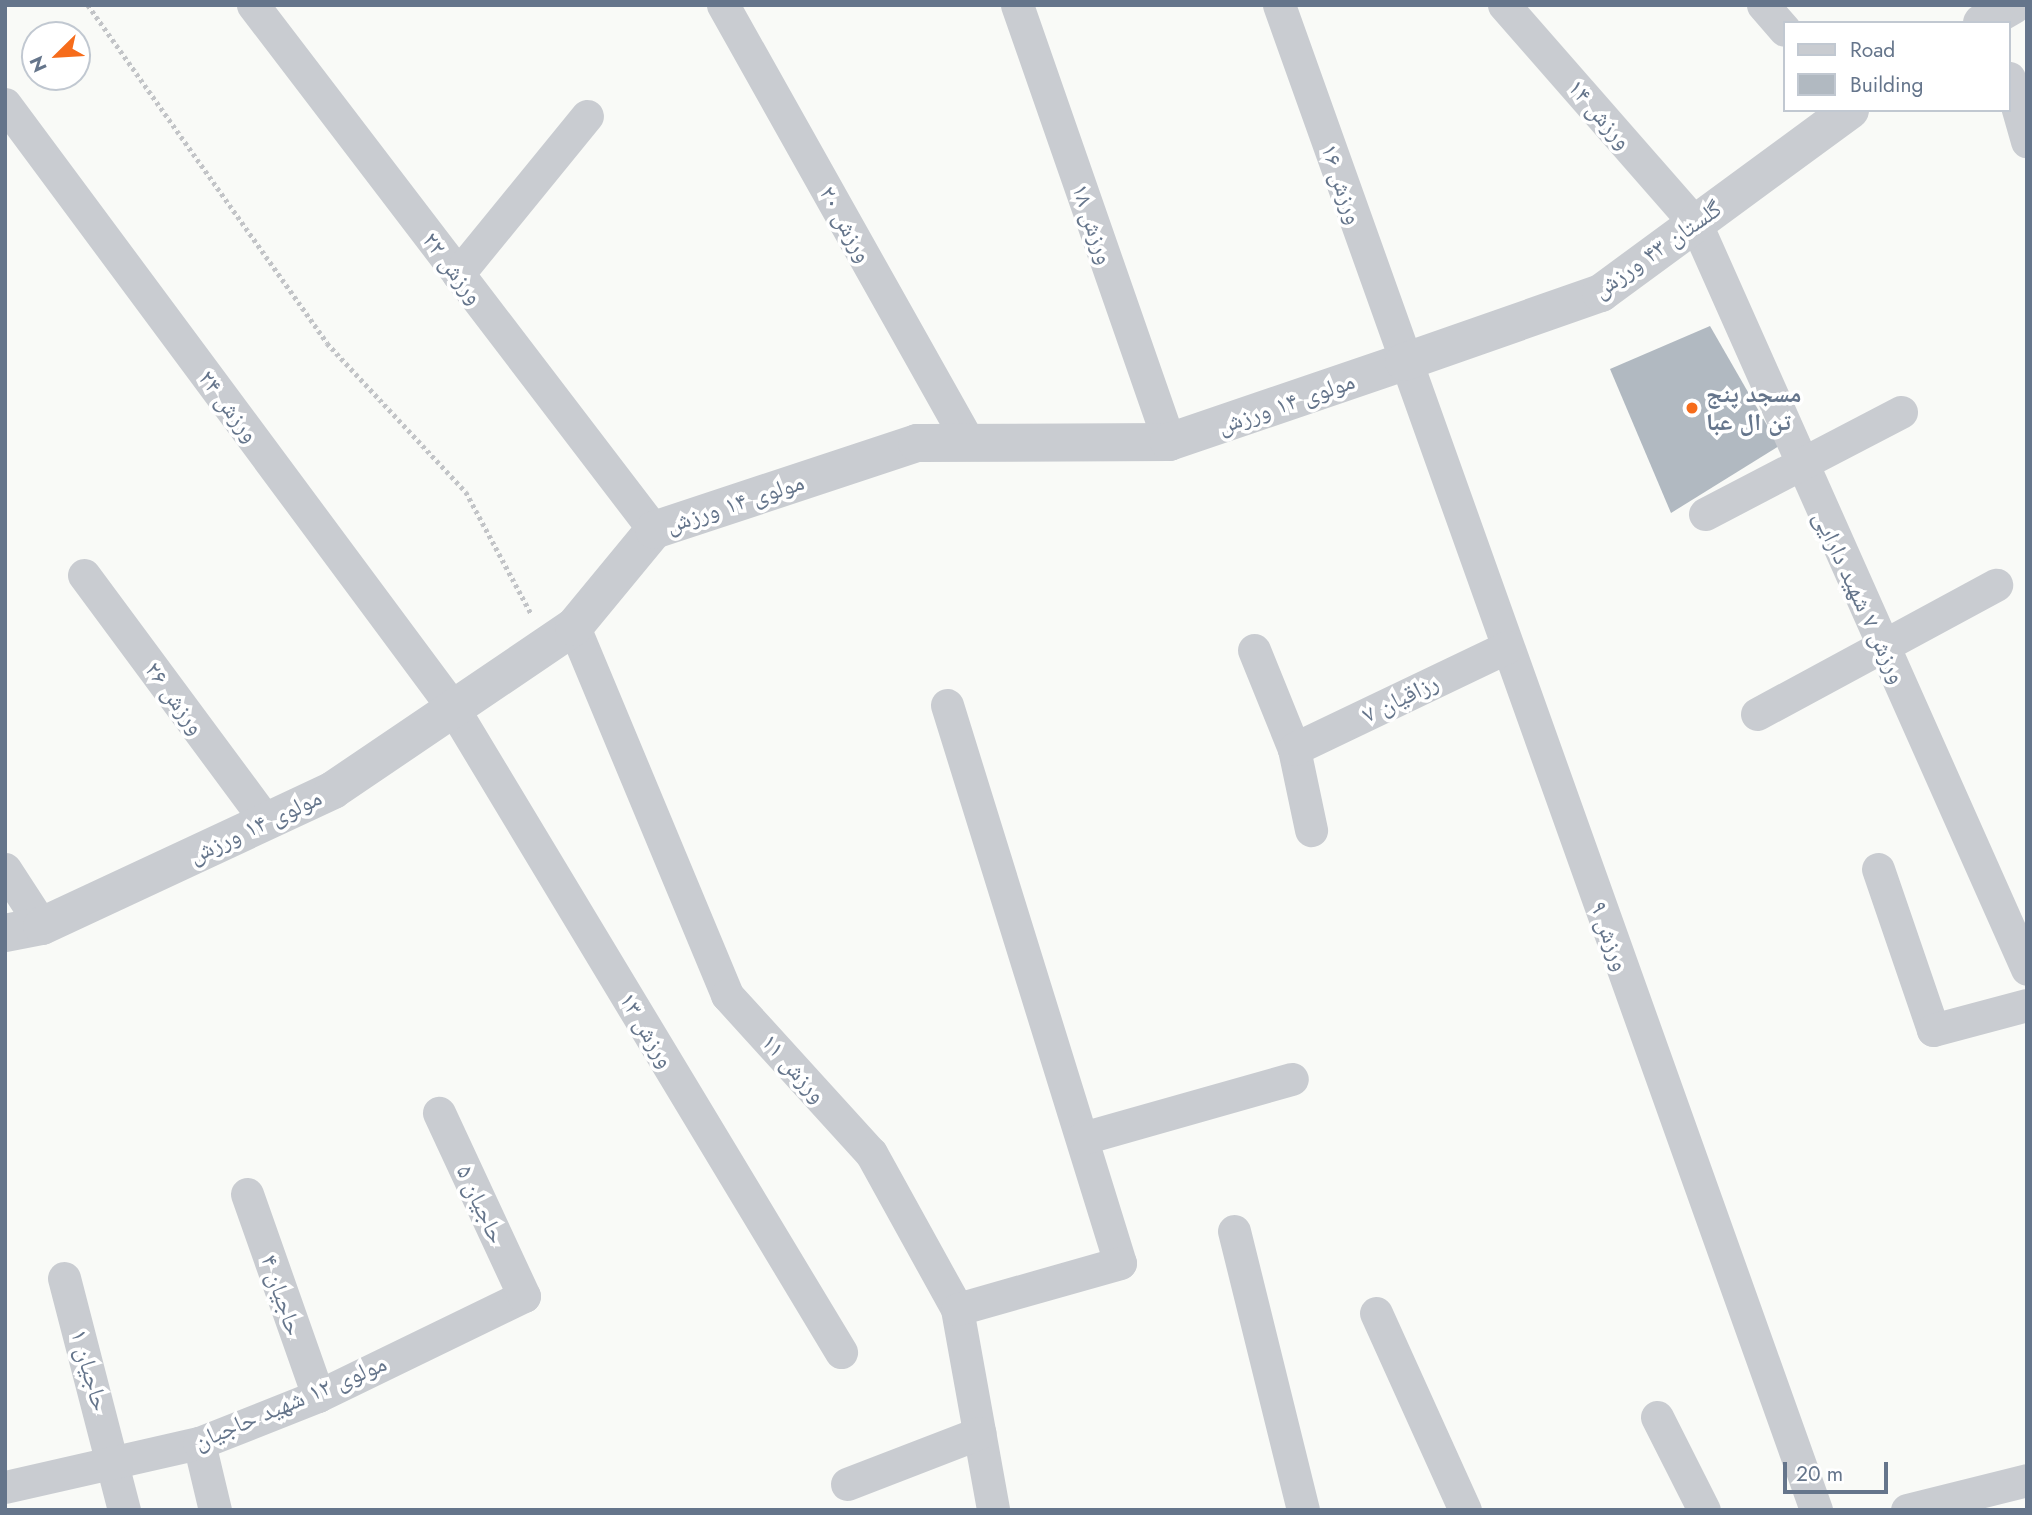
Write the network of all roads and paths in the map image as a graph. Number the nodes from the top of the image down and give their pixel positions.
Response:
1 (88, 5) edge
2 (253, 5) edge
3 (723, 5) edge
4 (1017, 5) edge
5 (1279, 5) edge
6 (1504, 5) edge
7 (1763, 5) edge
8 (1784, 29) edge
9 (2011, 85) edge
10 (1847, 112) edge
11 (587, 116) dead end
12 (11, 124) edge
13 (2027, 141) edge
14 (1696, 223) junction
15 (458, 274) junction
16 (1404, 362) junction
17 (1901, 412) dead end
18 (1169, 442) junction
19 (969, 443) junction
20 (1800, 465) junction
21 (1705, 514) dead end
22 (654, 530) junction
23 (84, 575) dead end
24 (1996, 585) dead end
25 (561, 636) junction
26 (1507, 647) junction
27 (1884, 647) junction
28 (1254, 650) dead end
29 (947, 705) dead end
30 (453, 708) junction
31 (1757, 714) dead end
32 (1294, 749) junction
33 (266, 821) junction
34 (1311, 830) dead end
35 (5, 869) edge
36 (1878, 869) dead end
37 (24, 929) edge
38 (2027, 969) edge
39 (2027, 1004) edge
40 (1292, 1079) dead end
41 (439, 1113) dead end
42 (1083, 1138) junction
43 (247, 1194) dead end
44 (1234, 1231) dead end
45 (64, 1278) dead end
46 (524, 1296) joint
47 (957, 1309) junction
48 (1376, 1313) dead end
49 (841, 1352) dead end
50 (318, 1396) junction
51 (1657, 1417) dead end
52 (979, 1433) junction
53 (199, 1443) junction
54 (116, 1461) junction
55 (2027, 1480) edge
56 (847, 1484) dead end
57 (5, 1487) edge
58 (1978, 1502) edge
59 (124, 1510) edge
60 (215, 1510) edge
61 (992, 1510) edge
62 (1303, 1510) edge
63 (1465, 1510) edge
64 (1704, 1510) edge
65 (1816, 1510) edge
66 (1907, 1510) edge

1 - 25 path
2 - 15 street, ورزش ۲۲
3 - 19 street, ورزش ۲۰
4 - 18 street, ورزش ۱۸
5 - 16 street, ورزش ۱۶
6 - 14 street, ورزش ۱۴
7 - 8 street
9 - 13 street
10 - 14 street, گلستان ۴۳ ورزش
11 - 15 street
12 - 30 street, ورزش ۲۴
14 - 16 street, گلستان ۴۳ ورزش
14 - 20 street, ورزش ۷ شهید دارایی
15 - 22 street, ورزش ۲۲
16 - 18 street, مولوی ۱۴ ورزش
16 - 26 street, ورزش ۹
17 - 20 street
18 - 19 street, مولوی ۱۴ ورزش
19 - 22 street, مولوی ۱۴ ورزش
20 - 21 street
20 - 27 street, ورزش ۷ شهید دارایی
22 - 25 street, مولوی ۱۴ ورزش
23 - 33 street, ورزش ۲۶
24 - 27 street
25 - 30 street, مولوی ۱۴ ورزش
25 - 47 street, ورزش ۱۱
26 - 32 street, رزاقیان ۷
26 - 65 street, ورزش ۹
27 - 31 street
27 - 38 street, ورزش ۷ شهید دارایی
28 - 32 street
29 - 42 street
30 - 33 street, مولوی ۱۴ ورزش
30 - 49 street, ورزش ۱۳
32 - 34 street
33 - 37 street, مولوی ۱۴ ورزش
35 - 37 street
36 - 39 street
40 - 42 street
41 - 46 street, حاجیان ۵
42 - 47 street
43 - 50 street, حاجیان ۴
44 - 62 street
45 - 54 street, حاجیان ۱
46 - 50 street, مولوی ۱۲ شهید حاجیان
47 - 52 street, ورزش ۱۱
48 - 63 street
50 - 53 street, مولوی ۱۲ شهید حاجیان
51 - 64 street
52 - 56 street
52 - 61 street, ورزش ۱۱
53 - 54 street, مولوی ۱۲ شهید حاجیان
53 - 60 street
54 - 57 street, مولوی ۱۲ شهید حاجیان
54 - 59 street, حاجیان ۱
55 - 58 street
58 - 66 street

